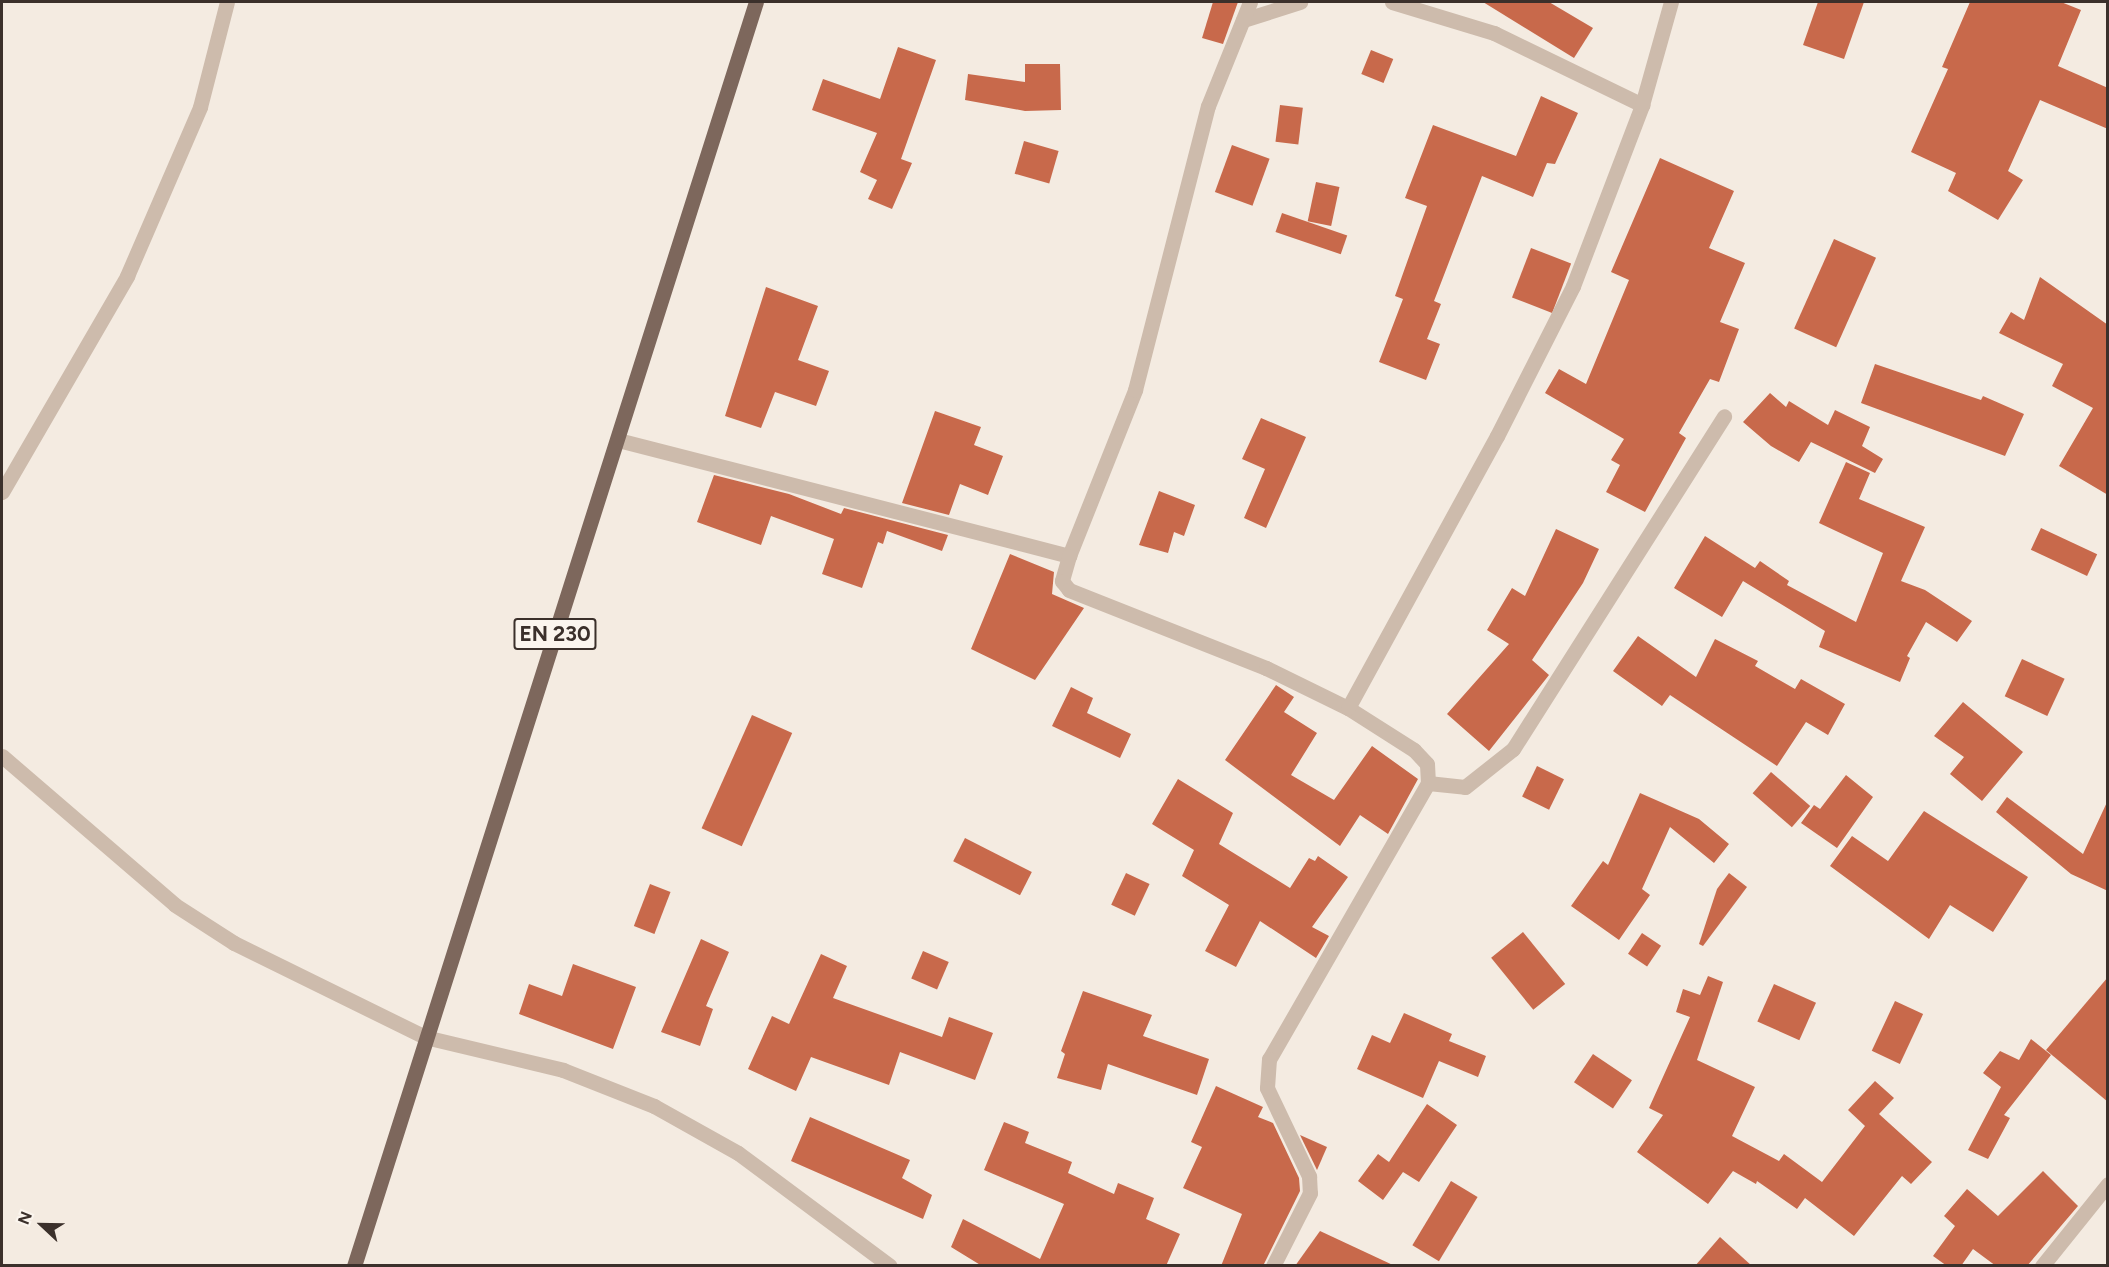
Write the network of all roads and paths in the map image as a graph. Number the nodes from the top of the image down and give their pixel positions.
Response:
1 (227, 2) edge
2 (756, 2) edge
3 (1250, 2) edge
4 (1300, 2) edge
5 (1392, 2) edge
6 (1671, 2) edge
7 (1243, 20) junction
8 (1642, 105) junction
9 (1725, 416) dead end
10 (618, 440) junction
11 (2, 492) edge
12 (1069, 556) junction
13 (1348, 708) junction
14 (2, 756) edge
15 (1428, 783) junction
16 (425, 1037) junction
17 (2108, 1184) edge
18 (354, 1266) edge
19 (890, 1266) edge
20 (1273, 1266) edge
21 (2042, 1266) edge

1 - 11 street
2 - 10 main road, EN 230
3 - 7 street
4 - 7 street
5 - 8 street
6 - 8 street
7 - 12 street
8 - 13 street
9 - 15 street
10 - 12 street
10 - 16 main road, EN 230
12 - 13 street
13 - 15 street
14 - 16 street
15 - 20 street
16 - 18 main road, EN 230
16 - 19 street
17 - 21 street

